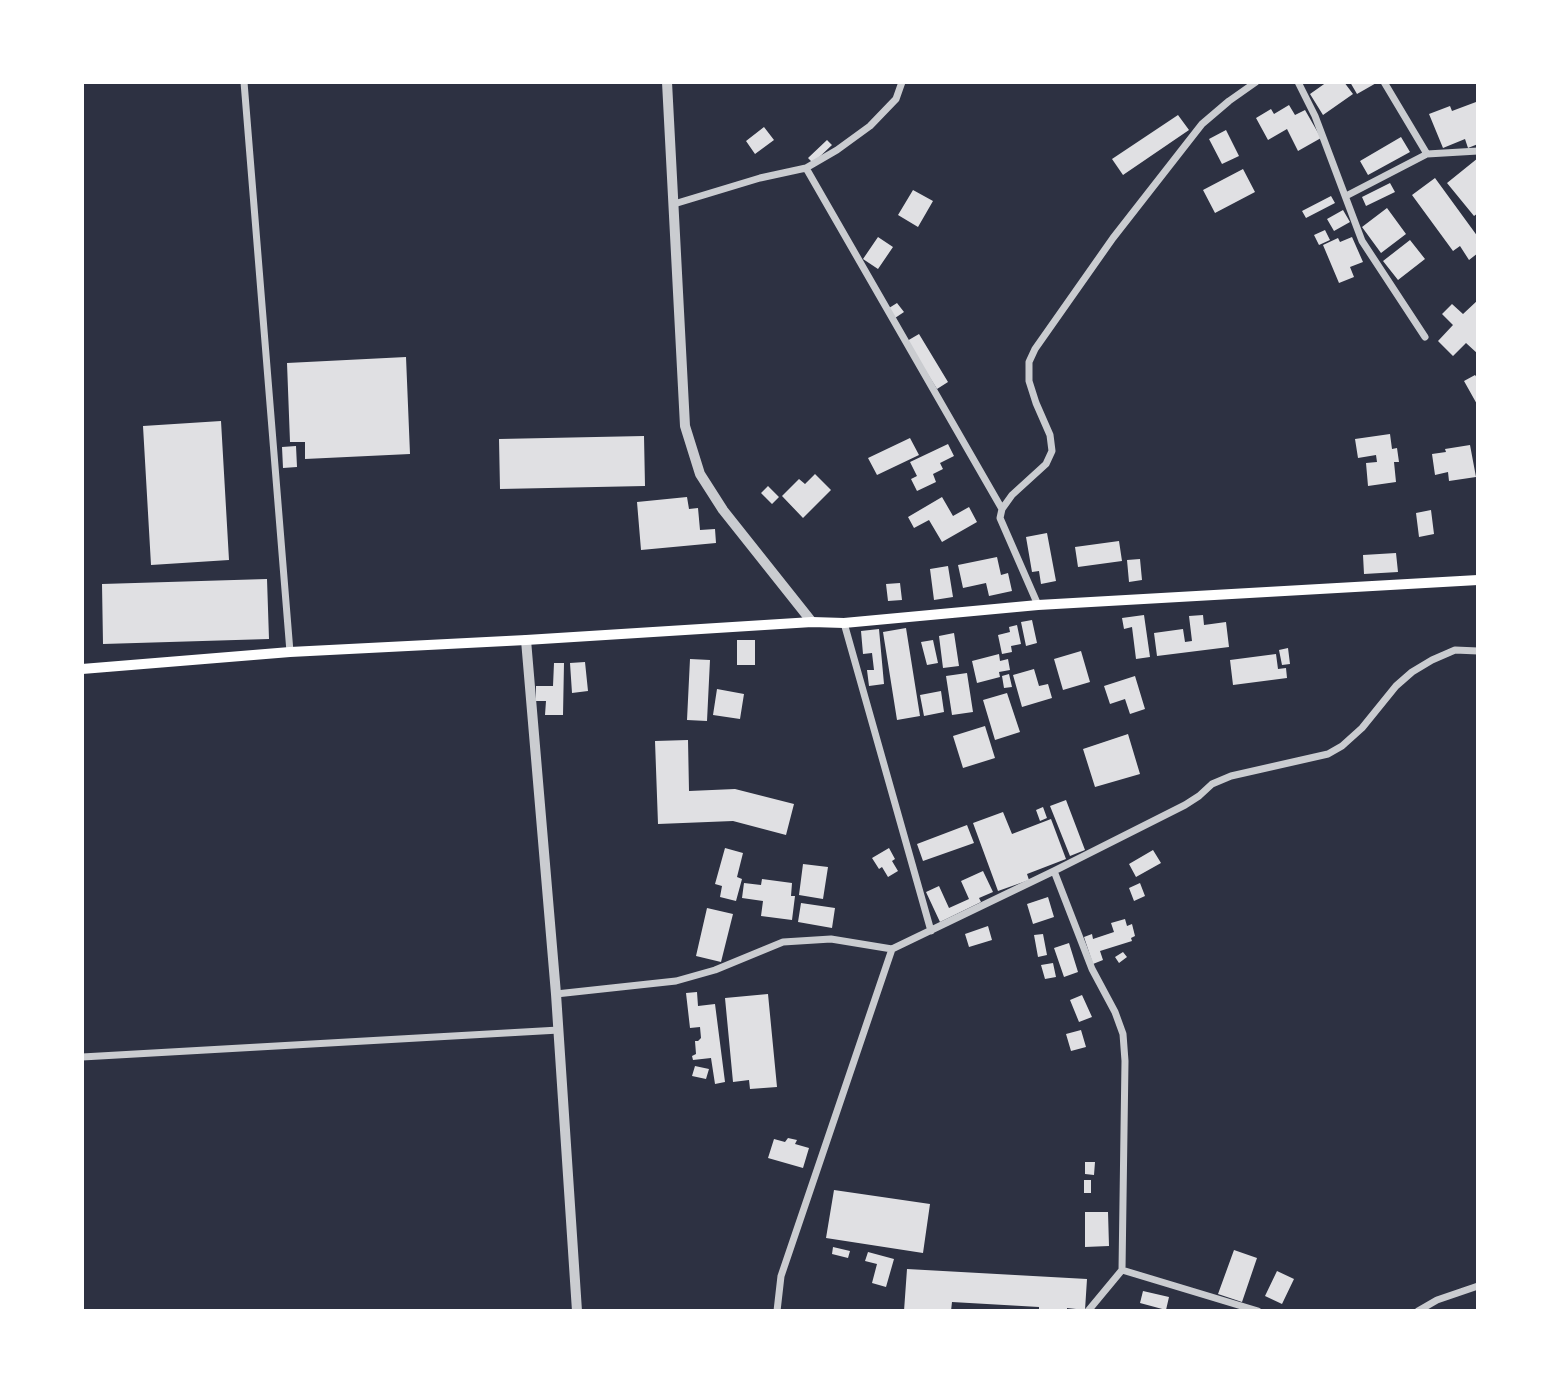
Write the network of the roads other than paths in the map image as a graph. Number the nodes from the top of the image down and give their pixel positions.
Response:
1 (244, 82) edge
2 (667, 82) edge
3 (902, 82) edge
4 (1256, 82) edge
5 (1297, 82) edge
6 (1384, 82) edge
7 (1478, 151) edge
8 (1427, 154) junction
9 (806, 168) junction
10 (1346, 196) junction
11 (674, 204) junction
12 (1425, 337) dead end
13 (1002, 509) junction
14 (1478, 580) edge
15 (1038, 605) junction
16 (811, 622) junction
17 (844, 623) junction
18 (526, 640) junction
19 (1478, 651) edge
20 (290, 652) junction
21 (82, 670) edge
22 (1054, 871) junction
23 (931, 931) junction
24 (892, 949) junction
25 (556, 993) junction
26 (559, 1030) junction
27 (82, 1057) edge
28 (1122, 1270) junction
29 (1478, 1286) edge
30 (577, 1311) edge
31 (777, 1311) edge
32 (1088, 1311) edge
33 (1258, 1311) edge
34 (1418, 1311) edge

1 - 20 street
2 - 11 street
3 - 9 street
4 - 13 street
5 - 10 street
6 - 8 street
7 - 8 street
8 - 10 street
9 - 11 street
9 - 13 street
10 - 12 street
11 - 16 street
13 - 15 street
14 - 15 main road
15 - 17 main road
16 - 17 main road
16 - 18 main road
17 - 23 street
18 - 20 main road
18 - 25 street
19 - 22 street
20 - 21 main road
22 - 23 street
22 - 28 street
23 - 24 street
24 - 25 street
24 - 31 street
25 - 26 street
26 - 27 street
26 - 30 street
28 - 32 street
28 - 33 street
29 - 34 street

